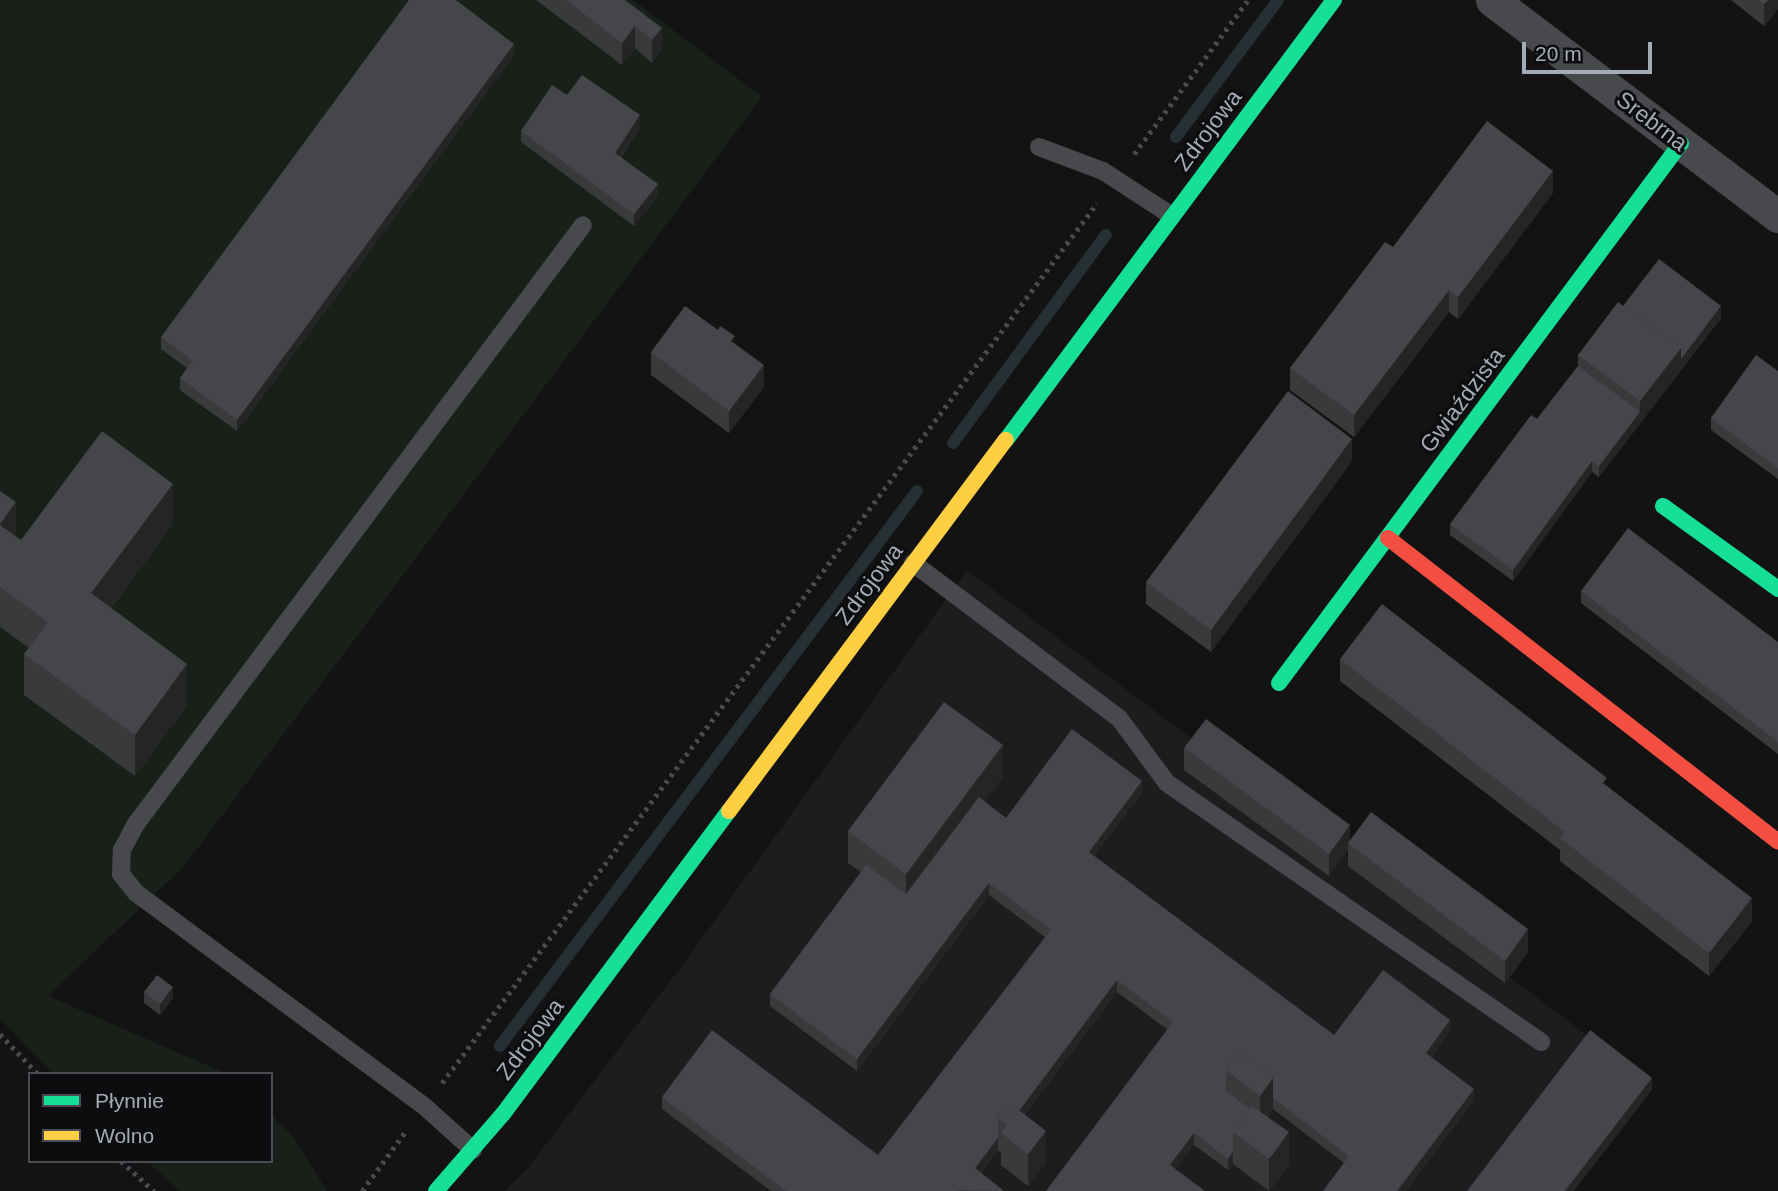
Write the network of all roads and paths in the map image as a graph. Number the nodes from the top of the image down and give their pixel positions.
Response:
1 (1248, 0) edge
2 (1334, 0) edge
3 (1492, 0) edge
4 (1681, 143) junction
5 (1039, 147) dead end
6 (1116, 177) junction
7 (1172, 216) junction
8 (1778, 216) edge
9 (583, 225) dead end
10 (1663, 506) dead end
11 (1388, 538) junction
12 (913, 563) junction
13 (1778, 589) edge
14 (1279, 683) dead end
15 (1778, 842) edge
16 (0, 1034) edge
17 (1541, 1042) dead end
18 (36, 1072) edge
19 (424, 1106) junction
20 (473, 1150) junction
21 (123, 1163) edge
22 (154, 1191) edge
23 (362, 1191) edge
24 (436, 1191) edge

1 - 6 path
2 - 7 street, Zdrojowa
3 - 4 street, Srebrna
4 - 8 street, Srebrna
4 - 11 street, Gwiaździsta
5 - 6 lane
6 - 7 lane
6 - 19 path
7 - 12 street, Zdrojowa
9 - 19 lane
10 - 13 street
11 - 14 street, Gwiaździsta
11 - 15 street
12 - 17 lane
12 - 20 street, Zdrojowa
16 - 18 path
19 - 20 lane
19 - 23 path
20 - 24 street, Zdrojowa
21 - 22 path

